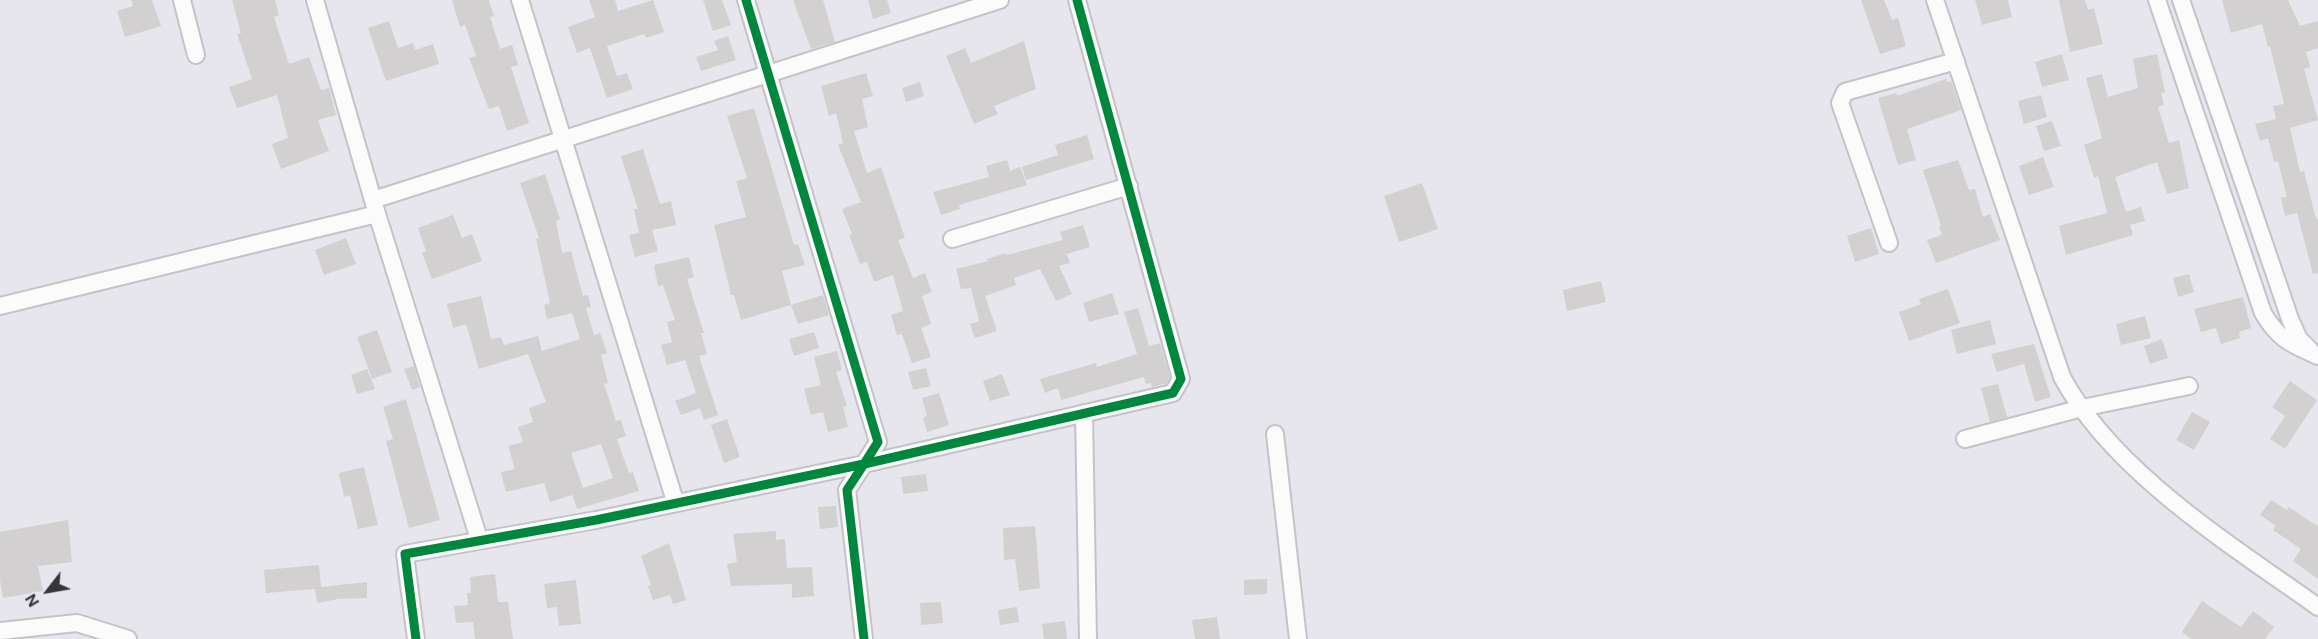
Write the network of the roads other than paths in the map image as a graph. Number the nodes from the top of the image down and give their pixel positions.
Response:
1 (182, 0) edge
2 (315, 0) edge
3 (520, 0) edge
4 (746, 0) edge
5 (1000, 0) edge
6 (1077, 0) edge
7 (1935, 0) edge
8 (2157, 0) edge
9 (2181, 0) edge
10 (196, 55) dead end
11 (1956, 61) junction
12 (769, 74) junction
13 (563, 139) junction
14 (1129, 186) junction
15 (375, 207) junction
16 (952, 239) dead end
17 (1889, 243) dead end
18 (0, 306) edge
19 (2316, 355) edge
20 (2189, 386) dead end
21 (2082, 408) junction
22 (1084, 413) junction
23 (1275, 434) dead end
24 (1965, 439) dead end
25 (864, 464) junction
26 (675, 501) junction
27 (479, 539) junction
28 (2318, 607) edge
29 (0, 632) edge
30 (128, 639) edge
31 (416, 639) edge
32 (864, 639) edge
33 (1088, 639) edge
34 (1298, 639) edge

1 - 10 street
2 - 15 street
3 - 13 street
4 - 12 street
5 - 12 street
6 - 14 street
7 - 11 street
8 - 19 street
9 - 19 street
11 - 17 street
11 - 21 street
12 - 13 street
12 - 25 street
13 - 15 street
13 - 26 street
14 - 16 street
14 - 22 street
15 - 18 street
15 - 27 street
20 - 21 street
21 - 24 street
21 - 28 street
22 - 25 street
22 - 33 street
23 - 34 street
25 - 26 street
25 - 32 street
26 - 27 street
27 - 31 street
29 - 30 street

